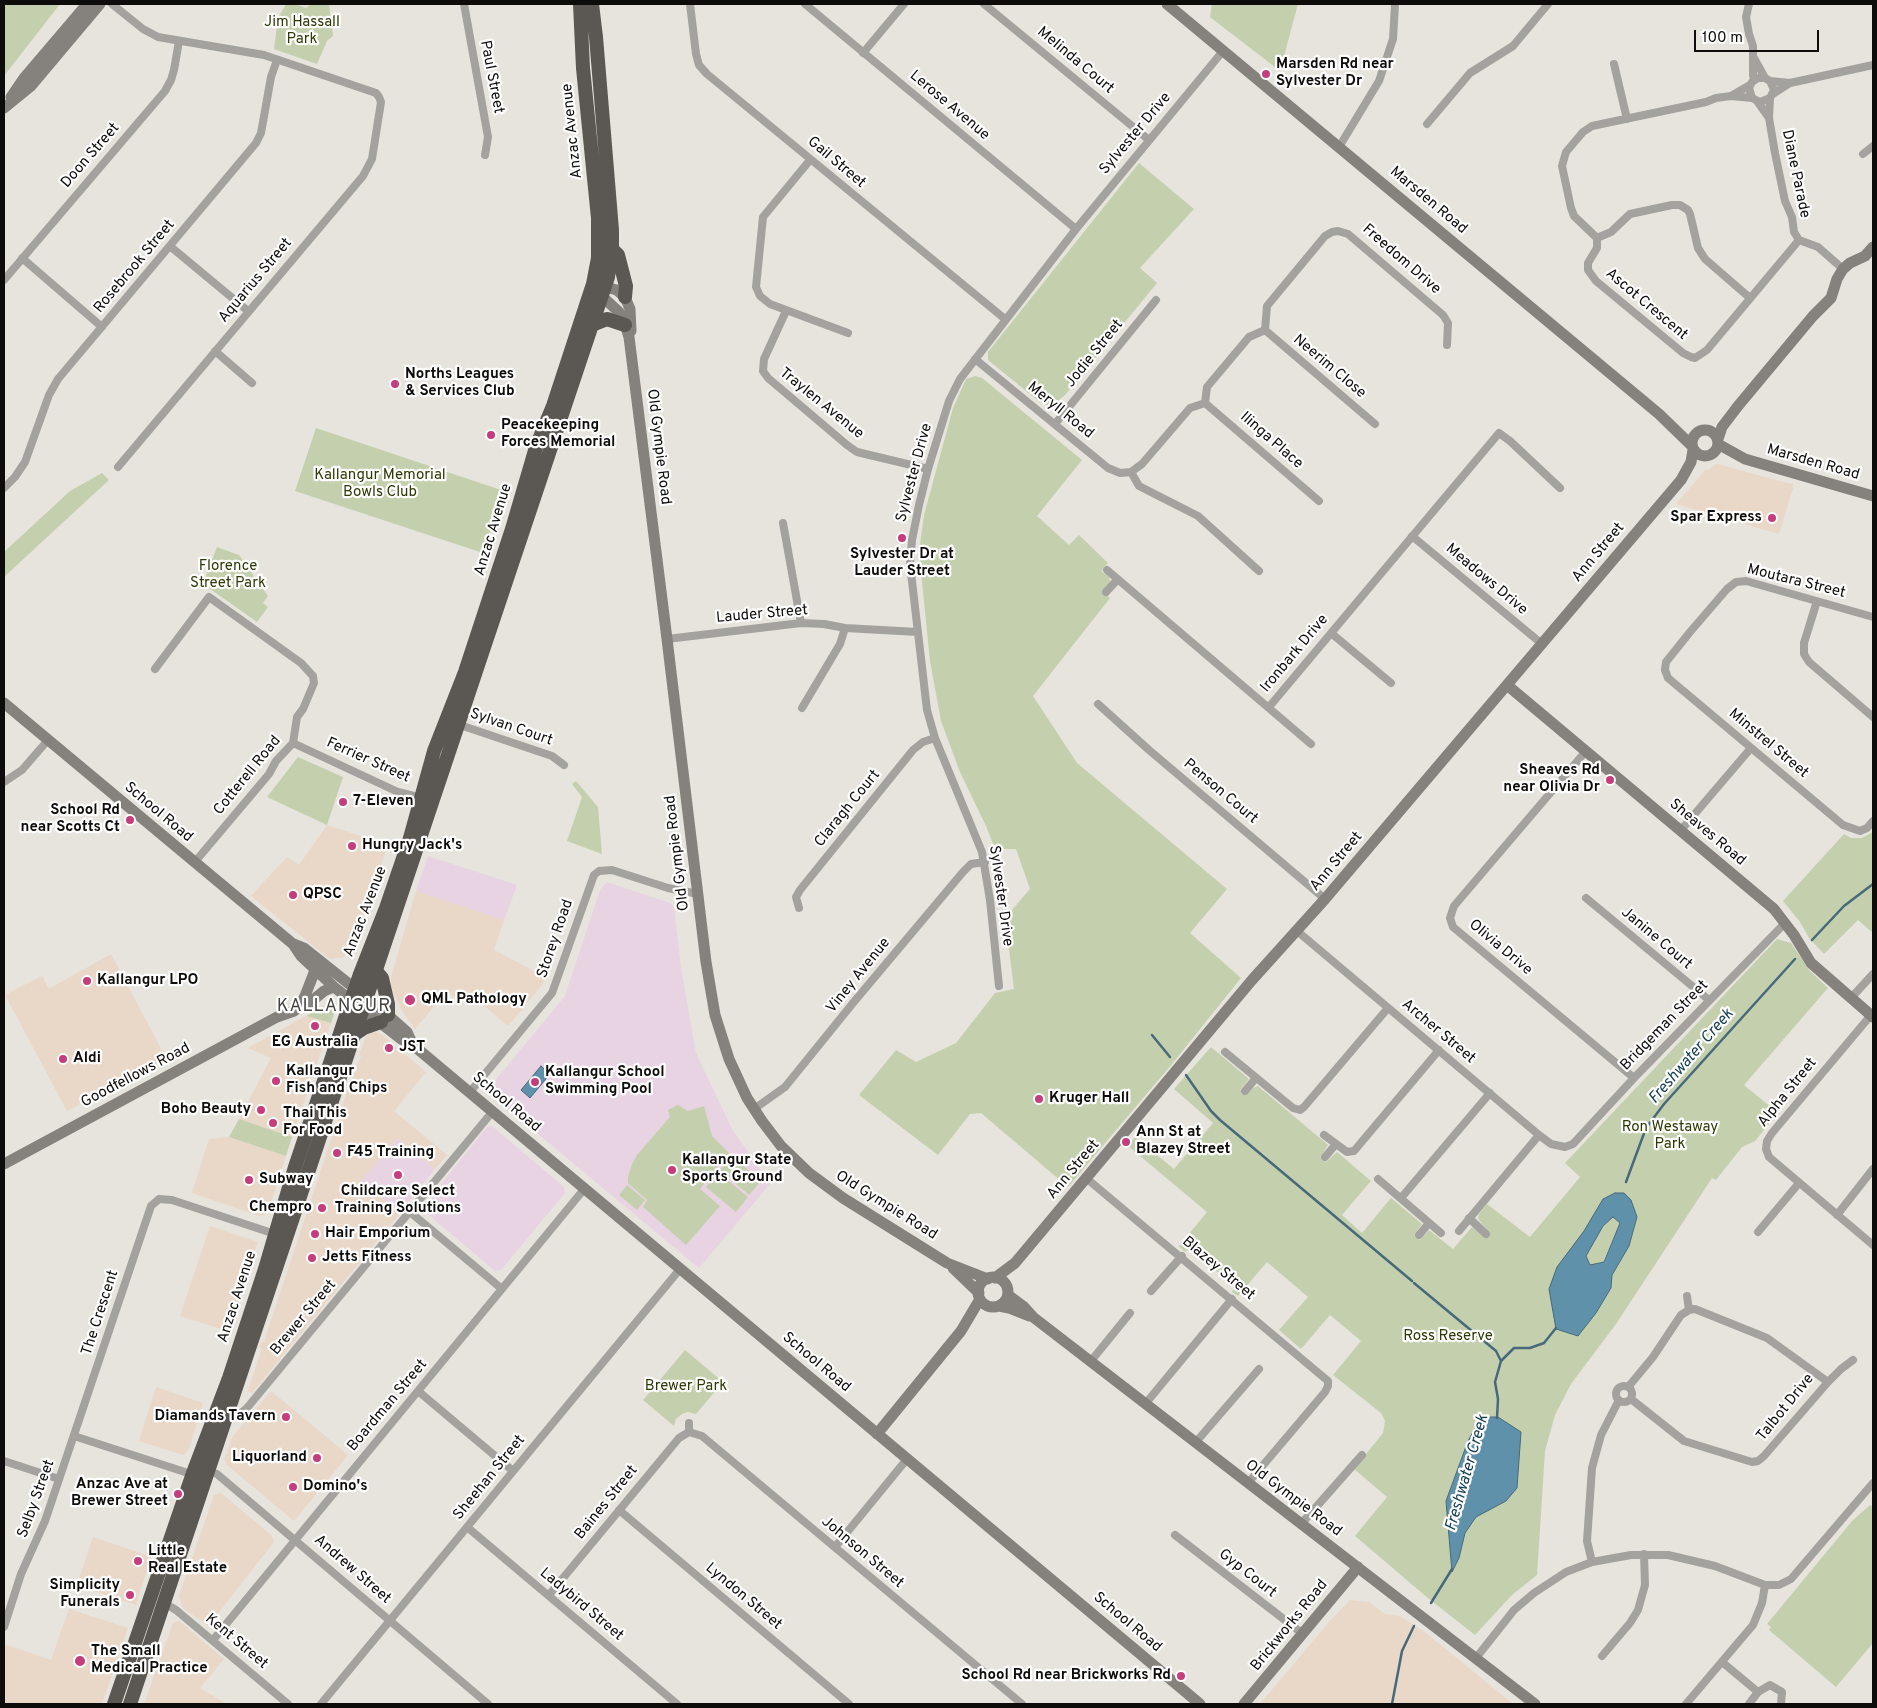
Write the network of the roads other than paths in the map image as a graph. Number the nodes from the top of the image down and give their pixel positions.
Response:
1 (87, 4) edge
2 (100, 4) edge
3 (112, 4) edge
4 (464, 4) edge
5 (580, 4) edge
6 (592, 4) edge
7 (690, 4) edge
8 (805, 4) edge
9 (904, 4) edge
10 (984, 4) edge
11 (1167, 4) edge
12 (1395, 4) edge
13 (1548, 4) edge
14 (1749, 4) edge
15 (179, 41) junction
16 (1223, 51) junction
17 (862, 53) junction
18 (1754, 58) junction
19 (277, 60) junction
20 (1614, 64) dead end
21 (1873, 65) edge
22 (1768, 79) junction
23 (1752, 82) junction
24 (1790, 83) junction
25 (1731, 96) junction
26 (1772, 96) junction
27 (1754, 99) junction
28 (4, 107) edge
29 (1769, 118) junction
30 (1627, 119) junction
31 (1427, 124) dead end
32 (1149, 140) junction
33 (1873, 146) edge
34 (1340, 147) junction
35 (1863, 154) dead end
36 (484, 156) dead end
37 (810, 160) junction
38 (1076, 229) junction
39 (1597, 238) junction
40 (1799, 240) junction
41 (170, 246) junction
42 (1873, 247) edge
43 (612, 249) junction
44 (22, 258) junction
45 (1843, 269) junction
46 (4, 280) edge
47 (598, 290) junction
48 (626, 297) junction
49 (1750, 298) junction
50 (1156, 300) dead end
51 (248, 311) junction
52 (786, 311) junction
53 (1005, 319) junction
54 (592, 325) junction
55 (102, 327) junction
56 (1264, 330) junction
57 (627, 331) junction
58 (848, 333) dead end
59 (1447, 345) dead end
60 (215, 351) junction
61 (975, 359) junction
62 (252, 383) dead end
63 (1205, 403) junction
64 (1738, 406) junction
65 (1669, 423) junction
66 (1055, 424) junction
67 (1375, 424) dead end
68 (1700, 431) junction
69 (1718, 441) junction
70 (1693, 448) junction
71 (1710, 456) junction
72 (1745, 459) junction
73 (118, 466) dead end
74 (928, 469) junction
75 (1131, 472) junction
76 (1682, 480) junction
77 (4, 488) edge
78 (1560, 488) dead end
79 (530, 489) junction
80 (1873, 496) edge
81 (1319, 500) dead end
82 (784, 523) dead end
83 (1412, 536) junction
84 (1107, 570) dead end
85 (1259, 571) dead end
86 (1117, 580) junction
87 (1106, 592) dead end
88 (1817, 601) junction
89 (1873, 617) edge
90 (801, 624) junction
91 (845, 628) junction
92 (918, 632) junction
93 (1331, 633) junction
94 (668, 639) junction
95 (1542, 644) junction
96 (154, 669) dead end
97 (1665, 670) joint
98 (1391, 683) dead end
99 (1507, 685) junction
100 (4, 703) edge
101 (1098, 704) dead end
102 (1268, 707) junction
103 (802, 708) dead end
104 (1873, 717) edge
105 (452, 722) junction
106 (935, 738) junction
107 (48, 740) junction
108 (293, 743) junction
109 (1311, 744) dead end
110 (1751, 748) junction
111 (1586, 751) junction
112 (564, 765) dead end
113 (4, 782) edge
114 (427, 799) junction
115 (1873, 821) edge
116 (1681, 830) junction
117 (985, 862) junction
118 (194, 863) junction
119 (698, 894) junction
120 (1325, 898) junction
121 (1586, 898) dead end
122 (799, 908) dead end
123 (1785, 923) junction
124 (1297, 931) junction
125 (314, 963) junction
126 (376, 971) junction
127 (1873, 974) edge
128 (999, 986) dead end
129 (334, 987) junction
130 (353, 994) junction
131 (1851, 998) junction
132 (1709, 1000) junction
133 (365, 1004) junction
134 (300, 1006) junction
135 (1388, 1008) junction
136 (282, 1015) junction
137 (1872, 1016) edge
138 (384, 1019) junction
139 (355, 1034) junction
140 (1439, 1050) junction
141 (1225, 1052) dead end
142 (1256, 1078) junction
143 (1634, 1078) junction
144 (1245, 1091) dead end
145 (470, 1092) junction
146 (1490, 1093) junction
147 (754, 1109) junction
148 (493, 1111) junction
149 (1324, 1135) dead end
150 (1540, 1135) junction
151 (1336, 1144) junction
152 (1565, 1147) joint
153 (1325, 1157) dead end
154 (4, 1164) edge
155 (1873, 1169) edge
156 (1086, 1178) junction
157 (1378, 1179) dead end
158 (1799, 1183) junction
159 (585, 1188) junction
160 (1401, 1198) junction
161 (410, 1212) junction
162 (1837, 1215) junction
163 (1469, 1218) junction
164 (1429, 1223) junction
165 (1459, 1231) dead end
166 (1758, 1232) dead end
167 (1441, 1233) dead end
168 (275, 1234) junction
169 (1486, 1234) dead end
170 (1419, 1235) dead end
171 (1873, 1245) edge
172 (1182, 1256) junction
173 (947, 1263) junction
174 (1015, 1263) junction
175 (680, 1269) junction
176 (991, 1278) junction
177 (502, 1289) junction
178 (1008, 1291) junction
179 (1151, 1291) dead end
180 (980, 1296) junction
181 (1687, 1296) dead end
182 (1232, 1300) junction
183 (996, 1306) junction
184 (1689, 1310) junction
185 (1130, 1313) dead end
186 (1033, 1317) junction
187 (961, 1331) junction
188 (1853, 1360) dead end
189 (1091, 1361) junction
190 (1258, 1369) dead end
191 (1828, 1382) junction
192 (1629, 1386) junction
193 (418, 1391) junction
194 (1631, 1399) junction
195 (1619, 1400) junction
196 (1146, 1403) junction
197 (226, 1419) junction
198 (689, 1428) joint
199 (877, 1434) junction
200 (74, 1436) junction
201 (1196, 1442) junction
202 (1362, 1455) dead end
203 (908, 1459) junction
204 (4, 1461) edge
205 (208, 1471) junction
206 (513, 1471) junction
207 (193, 1473) junction
208 (59, 1479) junction
209 (1248, 1483) junction
210 (1873, 1483) edge
211 (619, 1510) junction
212 (1302, 1523) junction
213 (467, 1527) junction
214 (1175, 1535) dead end
215 (296, 1539) junction
216 (835, 1547) junction
217 (1644, 1554) junction
218 (1592, 1562) junction
219 (1358, 1567) junction
220 (1765, 1585) junction
221 (549, 1595) junction
222 (164, 1603) junction
223 (390, 1621) junction
224 (4, 1627) edge
225 (1303, 1634) junction
226 (212, 1640) junction
227 (1602, 1656) dead end
228 (1476, 1658) junction
229 (1722, 1662) junction
230 (1758, 1692) junction
231 (114, 1704) edge
232 (130, 1704) edge
233 (288, 1704) edge
234 (321, 1704) edge
235 (488, 1704) edge
236 (677, 1704) edge
237 (849, 1704) edge
238 (1022, 1704) edge
239 (1200, 1704) edge
240 (1244, 1704) edge
241 (1535, 1704) edge
242 (1686, 1704) edge
243 (1749, 1704) edge
244 (1781, 1704) edge

1 - 28 street
2 - 28 street
3 - 15 street
4 - 36 street, Paul Street
5 - 47 highway, Anzac Avenue
6 - 43 highway, Anzac Avenue
7 - 37 street, Gail Street
8 - 17 street, Lerose Avenue
9 - 17 street
10 - 32 street, Melinda Court
11 - 16 street, Marsden Road
12 - 34 street
13 - 31 street
14 - 18 street
15 - 19 street
15 - 44 street, Doon Street
16 - 32 street, Sylvester Drive
16 - 34 street, Marsden Road
17 - 38 street, Lerose Avenue
18 - 22 street
18 - 23 street
19 - 41 street, Rosebrook Street
19 - 51 street, Aquarius Street
20 - 30 street
21 - 24 street
22 - 23 street
22 - 24 street
22 - 26 street
23 - 25 street
23 - 27 street
24 - 26 street
25 - 27 street
25 - 30 street
26 - 27 street
26 - 29 street, Diane Parade
27 - 29 street, Diane Parade
29 - 40 street, Diane Parade
30 - 39 street
32 - 38 street, Sylvester Drive
33 - 35 street
34 - 65 street, Marsden Road
37 - 52 street
37 - 53 street, Gail Street
38 - 53 street, Sylvester Drive
39 - 49 street
39 - 49 street, Ascot Crescent
40 - 45 street, Diane Parade
40 - 49 street, Ascot Crescent
41 - 51 street
41 - 55 street, Rosebrook Street
42 - 45 street
43 - 47 highway, Anzac Avenue
43 - 48 highway
44 - 46 street, Doon Street
44 - 55 street
45 - 64 street
47 - 48 street
47 - 54 highway, Anzac Avenue
47 - 57 street, Old Gympie Road
47 - 79 highway, Anzac Avenue
48 - 57 street, Old Gympie Road
50 - 66 street, Jodie Street
51 - 60 street, Aquarius Street
52 - 58 street
52 - 74 street, Traylen Avenue
53 - 61 street, Sylvester Drive
54 - 57 highway
54 - 79 highway, Anzac Avenue
55 - 77 street, Rosebrook Street
56 - 59 street, Freedom Drive
56 - 63 street
56 - 67 street, Neerim Close
57 - 94 street, Old Gympie Road
60 - 62 street
60 - 73 street, Aquarius Street
61 - 66 street, Meryll Road
61 - 74 street, Sylvester Drive
63 - 75 street
63 - 81 street, Ilinga Place
64 - 68 street
64 - 69 street
65 - 68 street, Marsden Road
65 - 70 street, Marsden Road
66 - 75 street, Meryll Road
68 - 69 street
68 - 70 street
69 - 71 street
69 - 72 street, Marsden Road
70 - 71 street
70 - 76 street, Ann Street
71 - 72 street, Marsden Road
71 - 76 street, Ann Street
72 - 80 street, Marsden Road
74 - 92 street, Sylvester Drive
75 - 85 street
76 - 95 street, Ann Street
78 - 83 street, Ironbark Drive
79 - 105 highway, Anzac Avenue
82 - 90 street
83 - 93 street, Ironbark Drive
83 - 95 street, Meadows Drive
84 - 86 street, Ironbark Drive
86 - 87 street
86 - 102 street, Ironbark Drive
88 - 89 street, Moutara Street
88 - 97 street, Moutara Street
88 - 104 street
90 - 91 street, Lauder Street
90 - 94 street, Lauder Street
91 - 92 street, Lauder Street
91 - 103 street
92 - 106 street, Sylvester Drive
93 - 98 street
93 - 102 street, Ironbark Drive
94 - 119 street, Old Gympie Road
95 - 99 street, Ann Street
96 - 108 street, Cotterell Road
97 - 110 street, Minstrel Street
99 - 111 street, Sheaves Road
99 - 120 street, Ann Street
100 - 107 street, School Road
101 - 120 street, Penson Court
102 - 109 street
105 - 112 street, Sylvan Court
105 - 114 highway, Anzac Avenue
106 - 117 street, Sylvester Drive
106 - 122 street, Claragh Court
107 - 113 street
107 - 118 street, School Road
108 - 114 street, Ferrier Street
108 - 118 street, Cotterell Road
110 - 115 street, Minstrel Street
110 - 116 street
111 - 116 street, Sheaves Road
111 - 143 street, Olivia Drive
114 - 126 highway, Anzac Avenue
114 - 130 highway, Anzac Avenue
116 - 123 street, Sheaves Road
117 - 128 street, Sylvester Drive
117 - 147 street, Viney Avenue
118 - 125 street, School Road
119 - 145 street, Storey Road
119 - 147 street, Old Gympie Road
120 - 124 street, Ann Street
121 - 132 street, Janine Court
123 - 131 street, Sheaves Road
123 - 132 street, Bridgeman Street
124 - 135 street, Archer Street
124 - 156 street, Ann Street
125 - 129 street, School Road
125 - 130 street, School Road
125 - 134 street
125 - 136 street, Goodfellows Road
126 - 133 highway, Anzac Avenue
126 - 138 highway
127 - 131 street
129 - 130 street, School Road
129 - 134 street, Goodfellows Road
130 - 133 street, School Road
130 - 168 highway, Anzac Avenue
131 - 137 street, Sheaves Road
132 - 143 street, Bridgeman Street
133 - 138 street, School Road
133 - 139 highway, Anzac Avenue
134 - 136 street, Goodfellows Road
135 - 140 street, Archer Street
135 - 142 street
136 - 154 street, Goodfellows Road
137 - 158 street, Alpha Street
138 - 139 highway
138 - 145 street, School Road
139 - 197 highway, Anzac Avenue
140 - 146 street, Archer Street
140 - 151 street
141 - 142 street
142 - 144 street
143 - 152 street, Bridgeman Street
145 - 148 street, School Road
146 - 150 street, Archer Street
146 - 160 street
147 - 173 street, Old Gympie Road
148 - 159 street, School Road
148 - 161 street, Brewer Street
149 - 151 street
150 - 152 street, Archer Street
150 - 163 street
151 - 153 street
155 - 162 street
156 - 172 street, Blazey Street
156 - 174 street, Ann Street
157 - 160 street
158 - 162 street, Alpha Street
158 - 166 street
159 - 175 street, School Road
159 - 177 street, Boardman Street
160 - 164 street
161 - 177 street
161 - 197 street, Brewer Street
162 - 171 street, Alpha Street
163 - 165 street
163 - 169 street
164 - 167 street
164 - 170 street
168 - 200 street, The Crescent
168 - 207 highway, Anzac Avenue
172 - 179 street
172 - 182 street, Blazey Street
173 - 176 street, Old Gympie Road
173 - 180 street, Old Gympie Road
174 - 176 street, Ann Street
174 - 178 street, Ann Street
175 - 199 street, School Road
175 - 206 street, Sheehan Street
176 - 178 street
176 - 180 street
177 - 193 street, Boardman Street
178 - 183 street
178 - 186 street, Old Gympie Road
180 - 183 street
180 - 187 street
181 - 184 street
182 - 196 street
182 - 209 street, Blazey Street
183 - 186 street, Old Gympie Road
183 - 187 street
184 - 191 street, Talbot Drive
184 - 192 street
185 - 189 street
186 - 189 street, Old Gympie Road
187 - 199 street
188 - 191 street
189 - 196 street, Old Gympie Road
190 - 201 street
191 - 194 street, Talbot Drive
192 - 194 street
192 - 195 street
193 - 206 street
193 - 215 street, Boardman Street
194 - 195 street
195 - 218 street
196 - 201 street, Old Gympie Road
197 - 205 highway, Anzac Avenue
198 - 211 street, Baines Street
198 - 216 street, Johnson Street
199 - 203 street, School Road
200 - 207 street
200 - 208 street, Selby Street
201 - 209 street, Old Gympie Road
202 - 212 street
203 - 216 street
203 - 239 street, School Road
204 - 208 street
205 - 207 street
205 - 215 street, Andrew Street
205 - 222 highway, Anzac Avenue
206 - 213 street, Sheehan Street
207 - 231 highway, Anzac Avenue
208 - 224 street, Selby Street
209 - 212 street, Old Gympie Road
210 - 220 street
211 - 221 street, Baines Street
211 - 237 street, Lyndon Street
212 - 219 street, Old Gympie Road
213 - 221 street, Ladybird Street
213 - 223 street, Sheehan Street
214 - 225 street, Gyp Court
215 - 223 street, Andrew Street
215 - 226 street, Boardman Street
216 - 238 street, Johnson Street
217 - 218 street
217 - 220 street
217 - 227 street
218 - 228 street
219 - 225 street, Brickworks Road
219 - 228 street, Old Gympie Road
220 - 229 street
221 - 236 street, Ladybird Street
222 - 226 street, Kent Street
222 - 232 highway, Anzac Avenue
223 - 234 street, Sheehan Street
223 - 235 street, Andrew Street
225 - 240 street, Brickworks Road
226 - 233 street, Kent Street
228 - 241 street, Old Gympie Road
229 - 230 street
229 - 242 street
230 - 243 street
230 - 244 street

